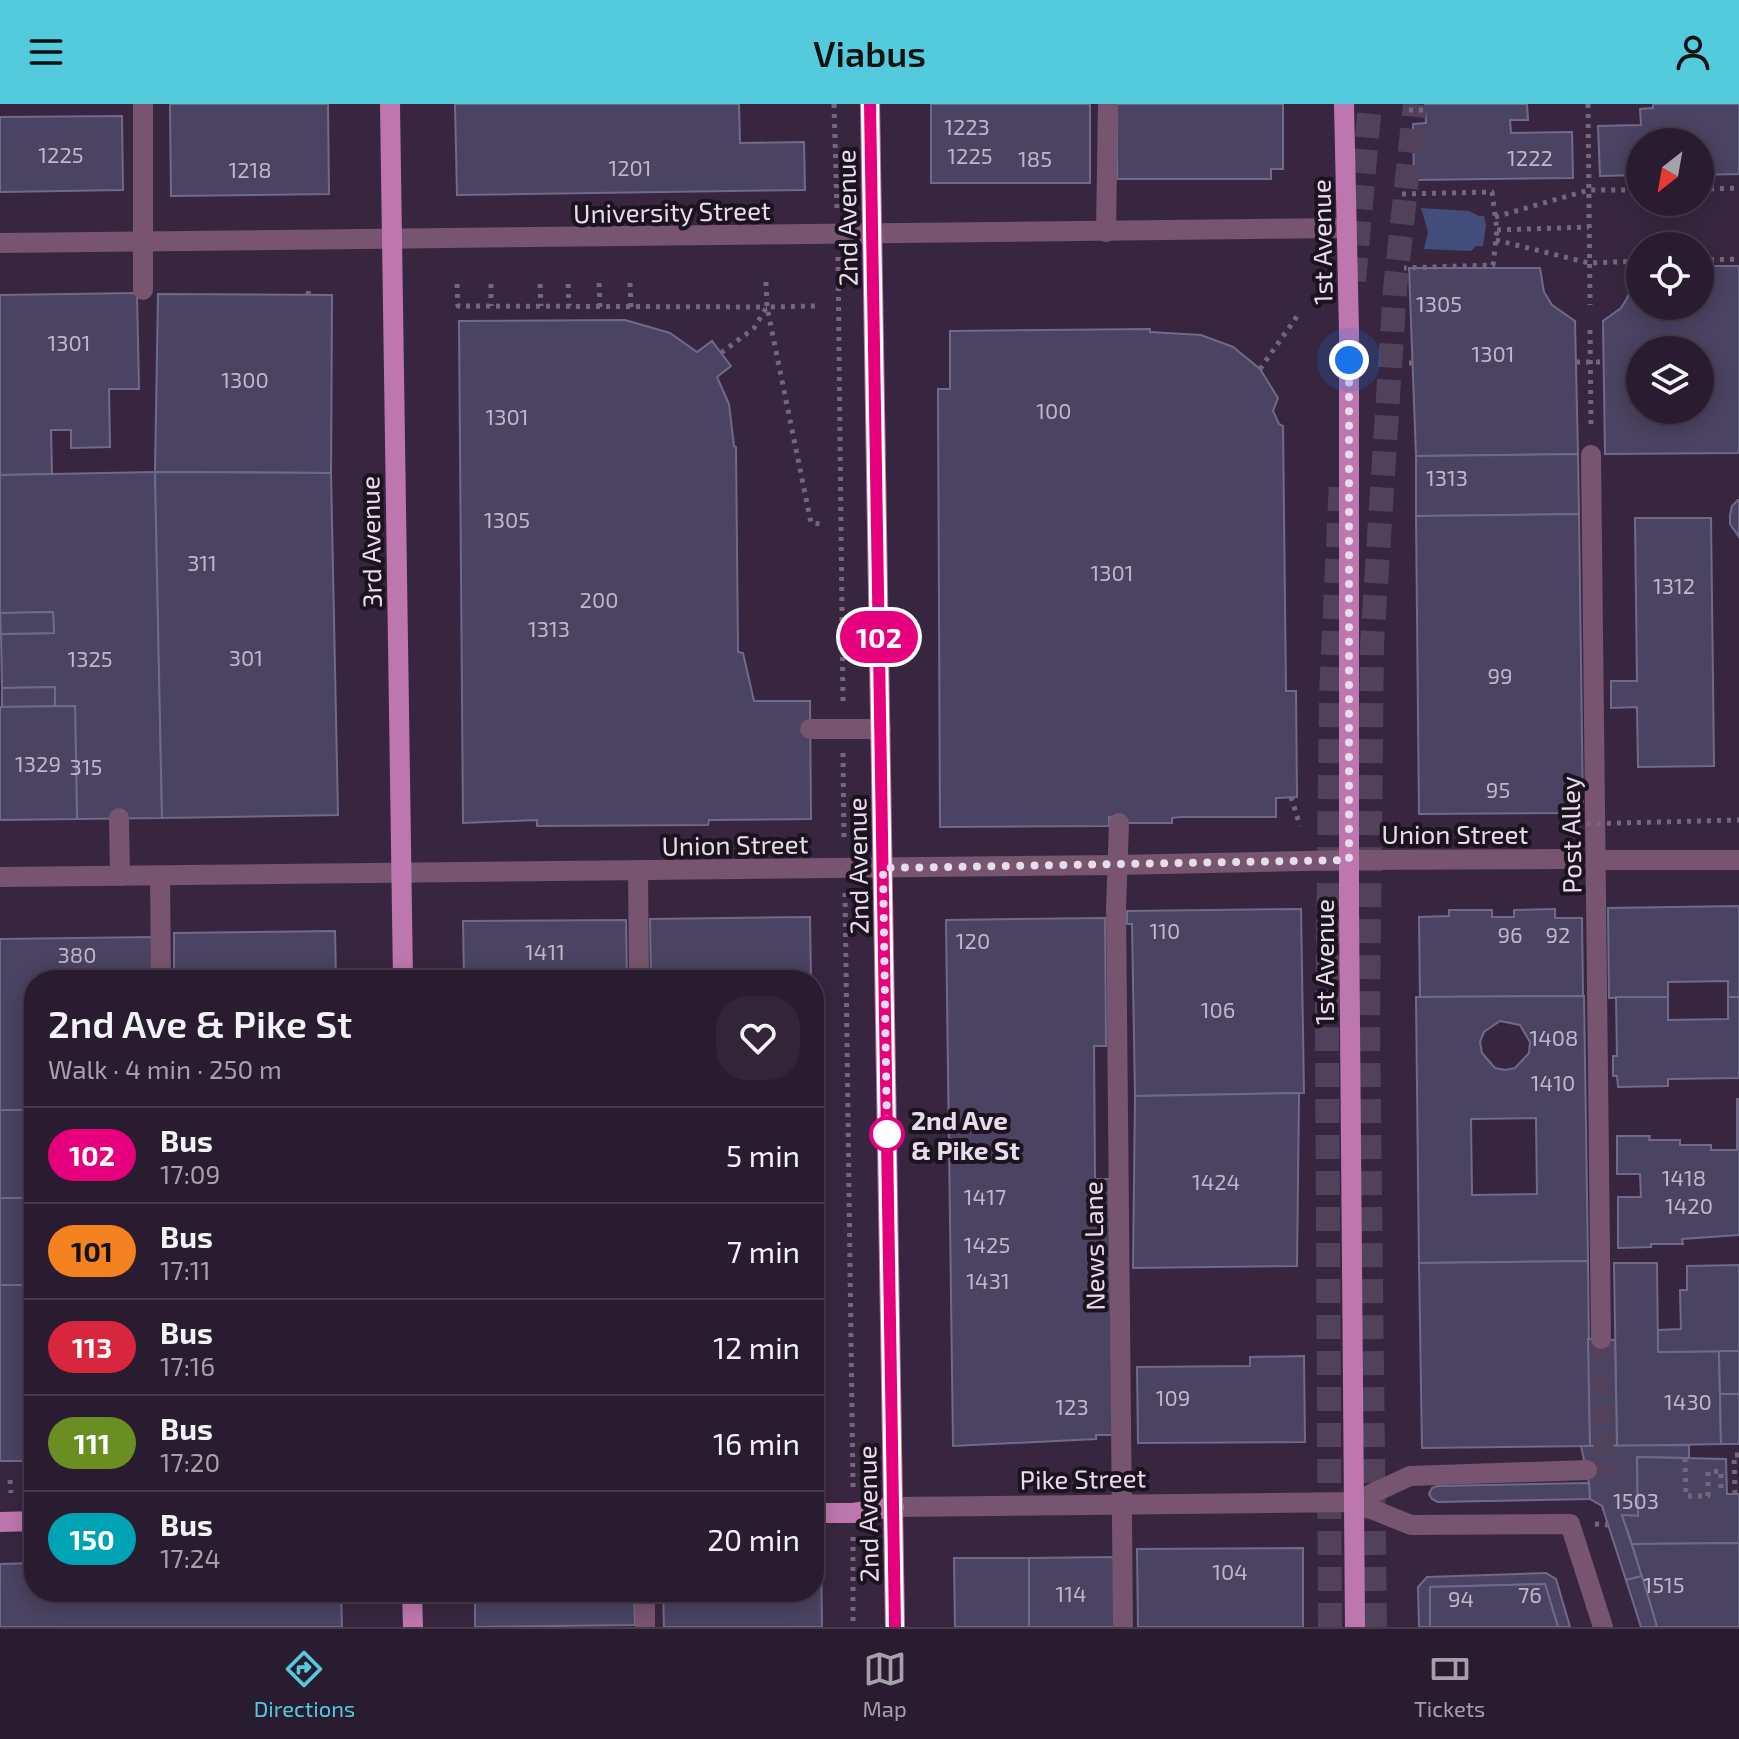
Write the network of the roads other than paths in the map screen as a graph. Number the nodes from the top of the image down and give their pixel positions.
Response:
1 (143, 104) edge
2 (390, 104) edge
3 (870, 104) edge
4 (1108, 104) edge
5 (1344, 104) edge
6 (1345, 228) junction
7 (1106, 232) junction
8 (873, 235) junction
9 (392, 240) junction
10 (143, 242) junction
11 (0, 243) edge
12 (143, 290) dead end
13 (1591, 455) road end
14 (810, 729) dead end
15 (881, 729) junction
16 (119, 818) dead end
17 (1119, 823) dead end
18 (1567, 859) dead end
19 (1349, 860) junction
20 (1596, 860) junction
21 (1739, 860) edge
22 (1115, 865) junction
23 (883, 868) junction
24 (638, 871) junction
25 (401, 874) junction
26 (120, 876) junction
27 (160, 876) junction
28 (0, 877) edge
29 (161, 970) edge
30 (403, 970) edge
31 (639, 970) edge
32 (1601, 1339) tunnel mouth
33 (1587, 1470) dead end
34 (1354, 1502) junction
35 (1122, 1504) junction
36 (894, 1507) junction
37 (824, 1513) edge
38 (24, 1521) edge
39 (0, 1522) edge
40 (412, 1602) edge
41 (645, 1602) edge
42 (413, 1627) edge
43 (645, 1627) edge
44 (895, 1627) edge
45 (1123, 1627) edge
46 (1355, 1627) edge
47 (1603, 1627) edge

1 - 10 street
2 - 9 main road, 3rd Avenue
3 - 8 main road, 2nd Avenue
4 - 7 street
5 - 6 main road, 1st Avenue
6 - 7 street, University Street
6 - 19 main road, 1st Avenue
7 - 8 street, University Street
8 - 9 street, University Street
8 - 15 main road, 2nd Avenue
9 - 10 street, University Street
9 - 25 main road, 3rd Avenue
10 - 11 street, University Street
10 - 12 street
13 - 20 street, Post Alley
14 - 15 street
15 - 23 main road, 2nd Avenue
16 - 26 street
17 - 22 street, News Lane
18 - 19 street, Union Street
19 - 22 street, Union Street
19 - 34 main road, 1st Avenue
20 - 21 street
20 - 32 street, Post Alley
22 - 23 street, Union Street
22 - 35 street, News Lane
23 - 24 street, Union Street
23 - 36 main road, 2nd Avenue
24 - 25 street, Union Street
24 - 31 street
25 - 27 street, Union Street
25 - 30 main road, 3rd Avenue
26 - 27 street, Union Street
26 - 28 street, Union Street
27 - 29 street
33 - 34 street, Pike Street
34 - 35 street, Pike Street
34 - 46 main road, 1st Avenue
34 - 47 street, Pike Street
35 - 36 street, Pike Street
35 - 45 street, News Lane
36 - 37 main road, Pike Street
36 - 44 main road, 2nd Avenue
38 - 39 main road
40 - 42 main road
41 - 43 street

